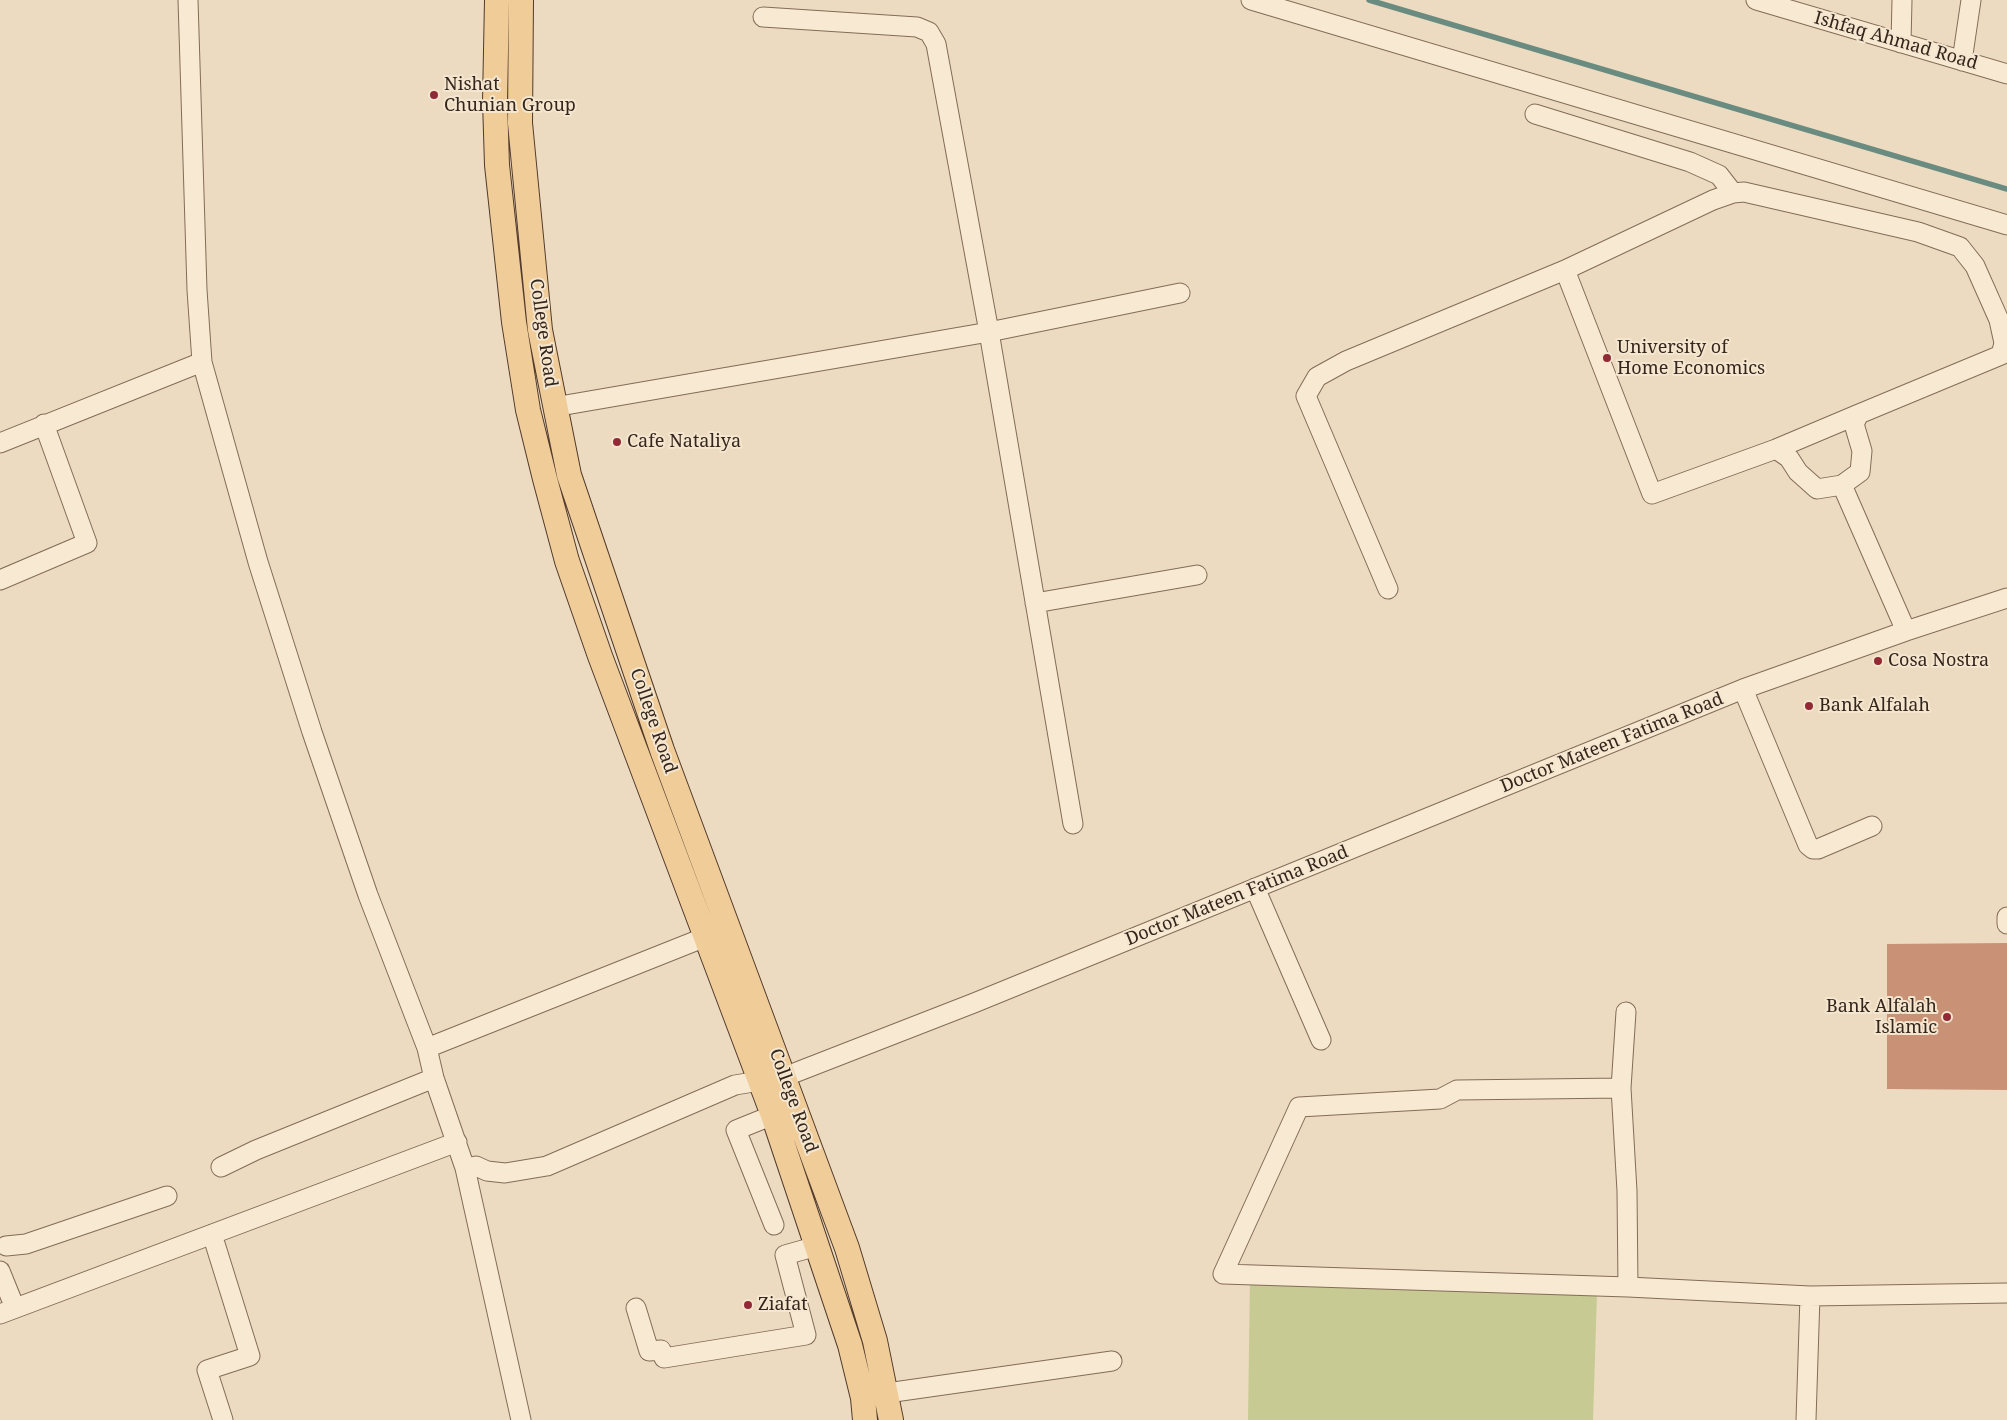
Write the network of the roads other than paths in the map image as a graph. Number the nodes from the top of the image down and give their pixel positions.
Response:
1 (188, 0) edge
2 (498, 0) edge
3 (521, 0) edge
4 (1251, 0) edge
5 (1756, 0) edge
6 (1902, 0) edge
7 (1971, 0) edge
8 (763, 17) dead end
9 (1901, 43) junction
10 (1962, 61) junction
11 (2007, 74) edge
12 (1535, 114) dead end
13 (1733, 193) junction
14 (2007, 225) edge
15 (1565, 270) junction
16 (1180, 293) dead end
17 (990, 332) junction
18 (202, 362) junction
19 (554, 407) junction
20 (1859, 414) junction
21 (44, 424) junction
22 (0, 443) edge
23 (1776, 449) junction
24 (1842, 486) junction
25 (1197, 574) dead end
26 (0, 580) edge
27 (1388, 589) dead end
28 (2007, 598) edge
29 (1036, 603) junction
30 (1906, 631) junction
31 (1743, 689) junction
32 (1073, 824) dead end
33 (1872, 826) dead end
34 (1255, 888) junction
35 (2007, 917) edge
36 (2007, 924) edge
37 (728, 928) junction
38 (706, 936) junction
39 (1626, 1012) dead end
40 (1321, 1040) dead end
41 (427, 1048) junction
42 (784, 1077) junction
43 (434, 1078) junction
44 (760, 1082) junction
45 (1621, 1088) junction
46 (773, 1115) junction
47 (455, 1136) junction
48 (221, 1167) dead end
49 (465, 1168) junction
50 (167, 1196) dead end
51 (774, 1225) dead end
52 (212, 1234) junction
53 (2, 1242) edge
54 (817, 1246) junction
55 (3, 1279) edge
56 (1628, 1287) junction
57 (2007, 1293) edge
58 (1810, 1296) junction
59 (636, 1308) dead end
60 (7, 1311) edge
61 (1112, 1361) dead end
62 (887, 1393) junction
63 (223, 1420) edge
64 (521, 1420) edge
65 (865, 1420) edge
66 (891, 1420) edge
67 (1806, 1420) edge

1 - 18 street
2 - 38 main road, College Road
3 - 19 main road, College Road
4 - 14 street
5 - 9 street, Ishfaq Ahmad Road
6 - 9 street
7 - 10 street
8 - 17 street
9 - 10 street, Ishfaq Ahmad Road
10 - 11 street, Ishfaq Ahmad Road
12 - 13 street
13 - 15 street
13 - 20 street
15 - 23 street
15 - 27 street
16 - 17 street
17 - 19 street
17 - 29 street
18 - 21 street
18 - 41 street
19 - 37 main road, College Road
20 - 23 street
20 - 24 street
21 - 22 street
21 - 26 street
23 - 24 street
24 - 30 street
25 - 29 street
28 - 30 street, Doctor Mateen Fatima Road
29 - 32 street
30 - 31 street, Doctor Mateen Fatima Road
31 - 33 street
31 - 34 street, Doctor Mateen Fatima Road
34 - 40 street
34 - 42 street, Doctor Mateen Fatima Road
35 - 36 street
37 - 38 street
37 - 42 main road, College Road
38 - 41 street
38 - 44 main road, College Road
39 - 45 street
41 - 43 street
42 - 44 street, Doctor Mateen Fatima Road
42 - 62 main road, College Road
43 - 47 street
43 - 48 street
44 - 46 main road, College Road
44 - 49 street, Doctor Mateen Fatima Road
45 - 56 street
45 - 56 street
46 - 51 street
46 - 54 main road, College Road
47 - 49 street
47 - 52 street
49 - 64 street
50 - 53 street
52 - 60 street
52 - 63 street
54 - 59 street
54 - 65 main road, College Road
55 - 60 street
56 - 58 street
57 - 58 street
58 - 67 street
61 - 62 street
62 - 66 main road, College Road

